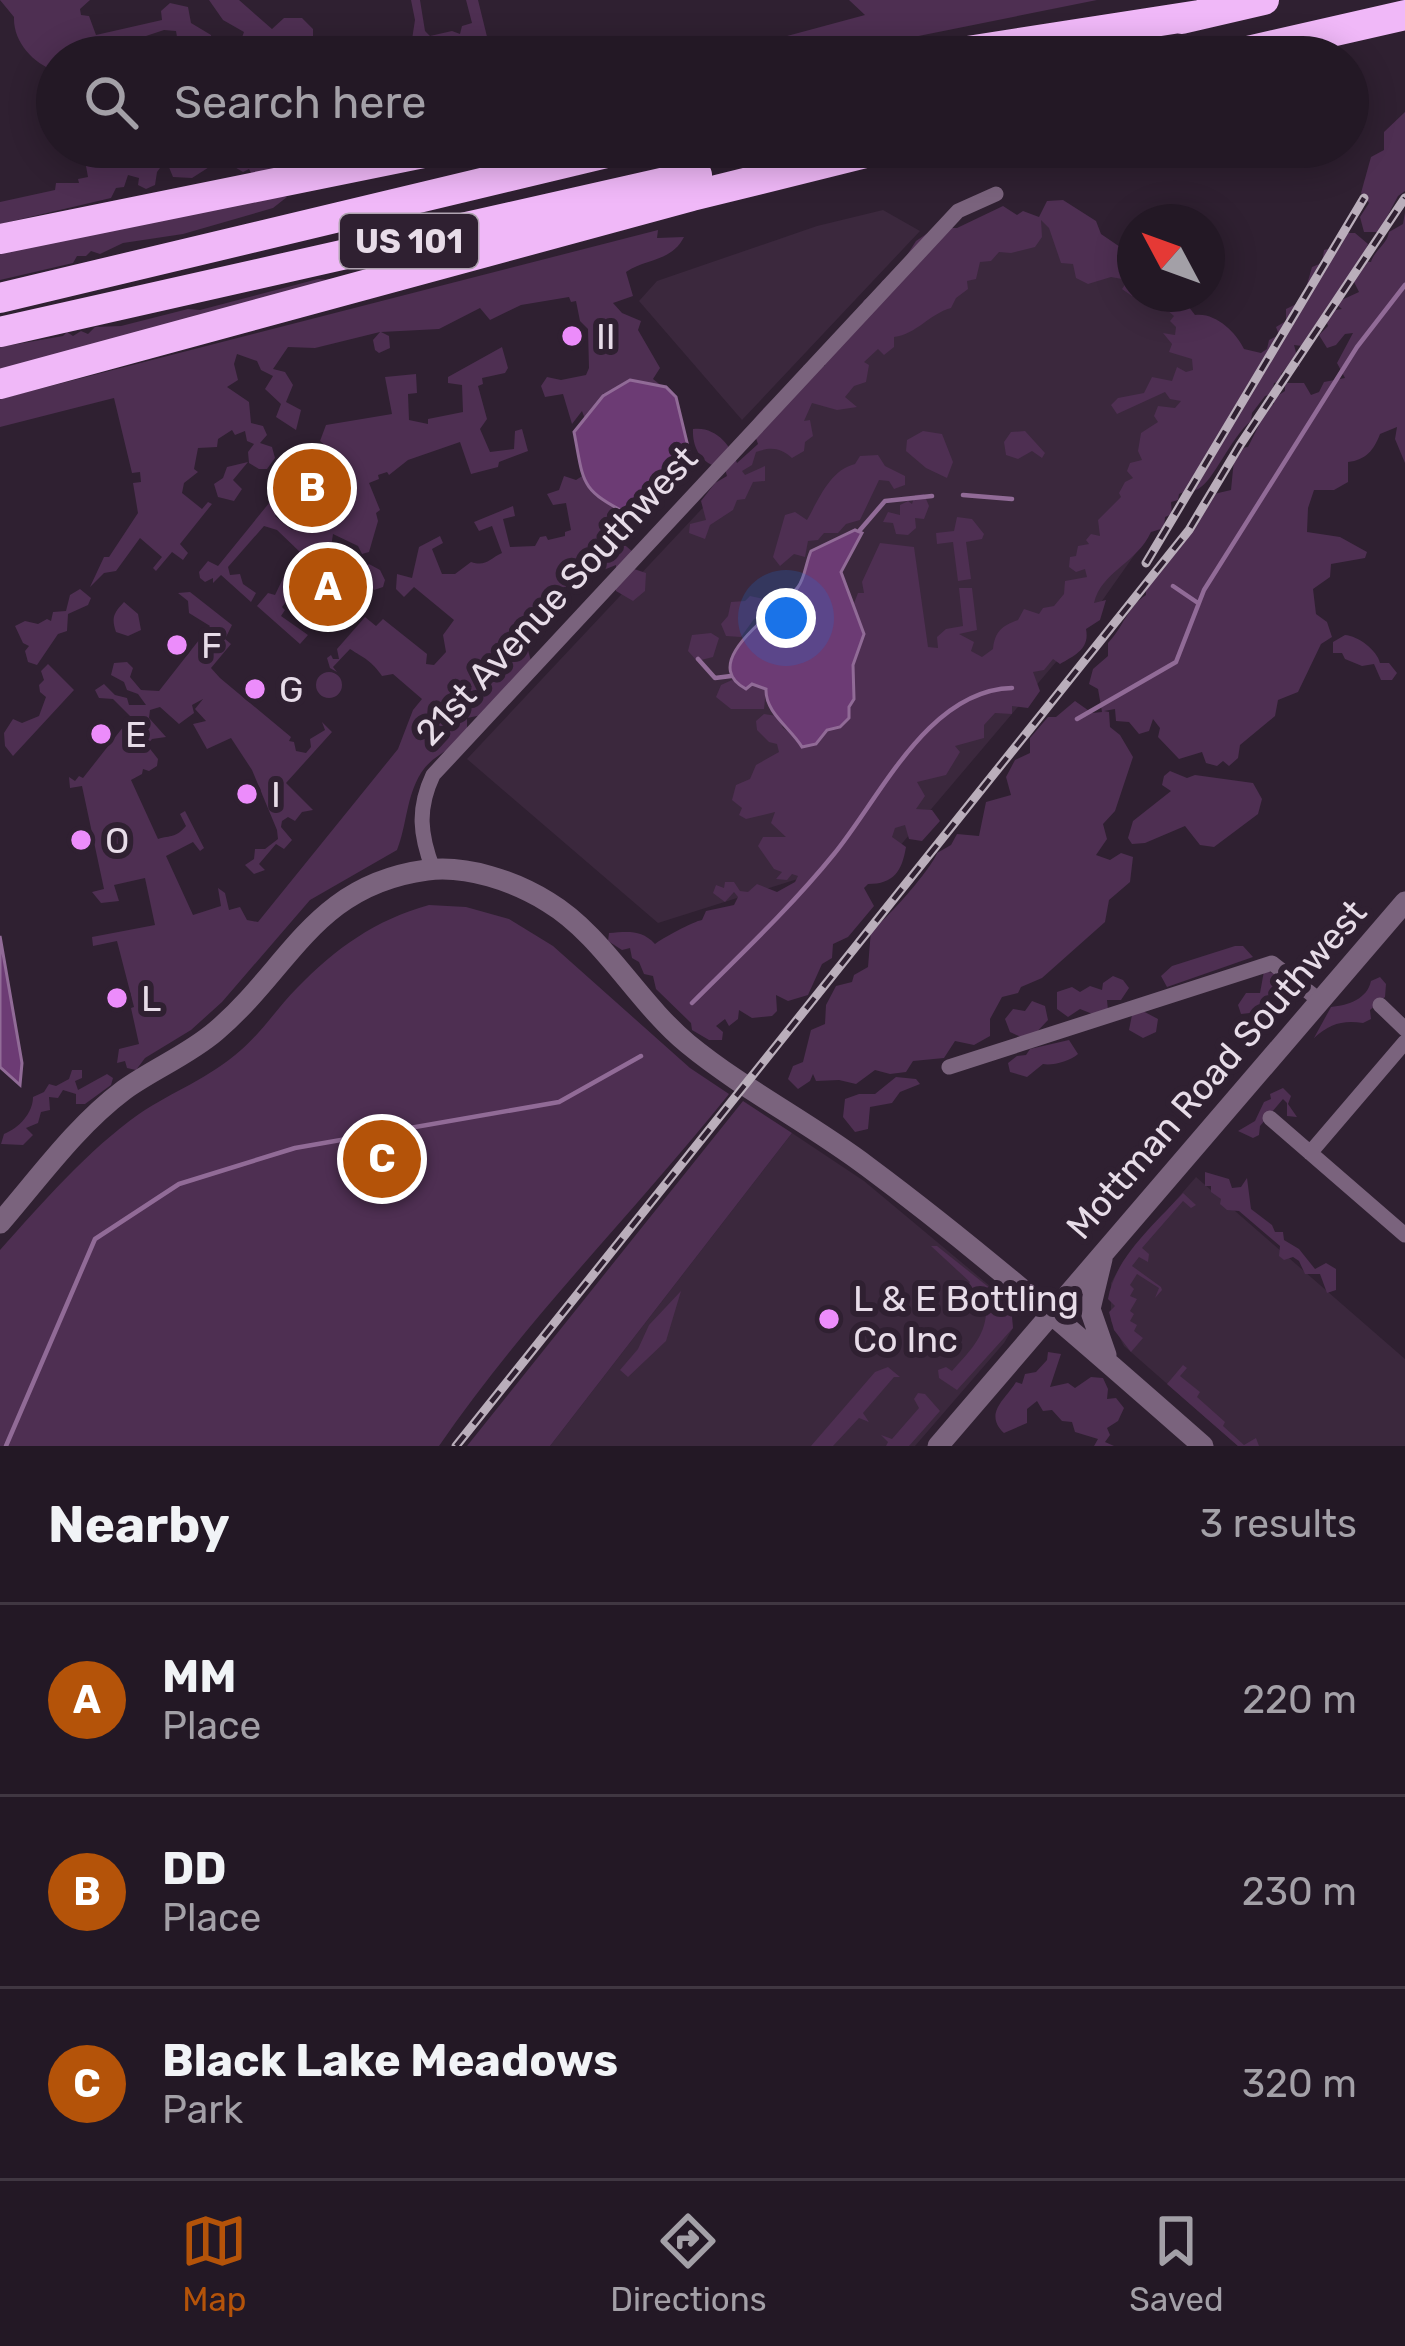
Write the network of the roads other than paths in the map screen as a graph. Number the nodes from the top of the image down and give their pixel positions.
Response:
1 (1264, 0) edge
2 (1405, 14) edge
3 (1199, 15) junction
4 (1064, 36) edge
5 (1111, 36) edge
6 (1311, 36) edge
7 (350, 168) edge
8 (544, 168) edge
9 (725, 168) edge
10 (805, 168) edge
11 (996, 194) dead end
12 (0, 239) edge
13 (0, 298) edge
14 (0, 332) edge
15 (0, 384) edge
16 (434, 869) junction
17 (1405, 902) edge
18 (1319, 1000) junction
19 (1380, 1005) dead end
20 (1405, 1029) edge
21 (1405, 1042) edge
22 (949, 1067) dead end
23 (1270, 1118) dead end
24 (1310, 1153) junction
25 (0, 1223) edge
26 (1405, 1235) edge
27 (1107, 1246) junction
28 (1050, 1312) junction
29 (1112, 1366) junction
30 (938, 1446) edge
31 (1203, 1446) edge

1 - 3 highway
2 - 6 highway
3 - 4 highway
3 - 5 highway
7 - 12 highway
8 - 13 highway, US 101
9 - 14 highway, US 101
10 - 15 highway
11 - 16 street, 21st Avenue Southwest
16 - 25 street
16 - 28 street
17 - 18 street, Mottman Road Southwest
18 - 22 street
18 - 27 street, Mottman Road Southwest
19 - 20 street
21 - 24 street
23 - 24 street
24 - 26 street
27 - 28 street, Mottman Road Southwest
27 - 29 street
28 - 29 street
28 - 30 street, Mottman Road Southwest
29 - 31 street

